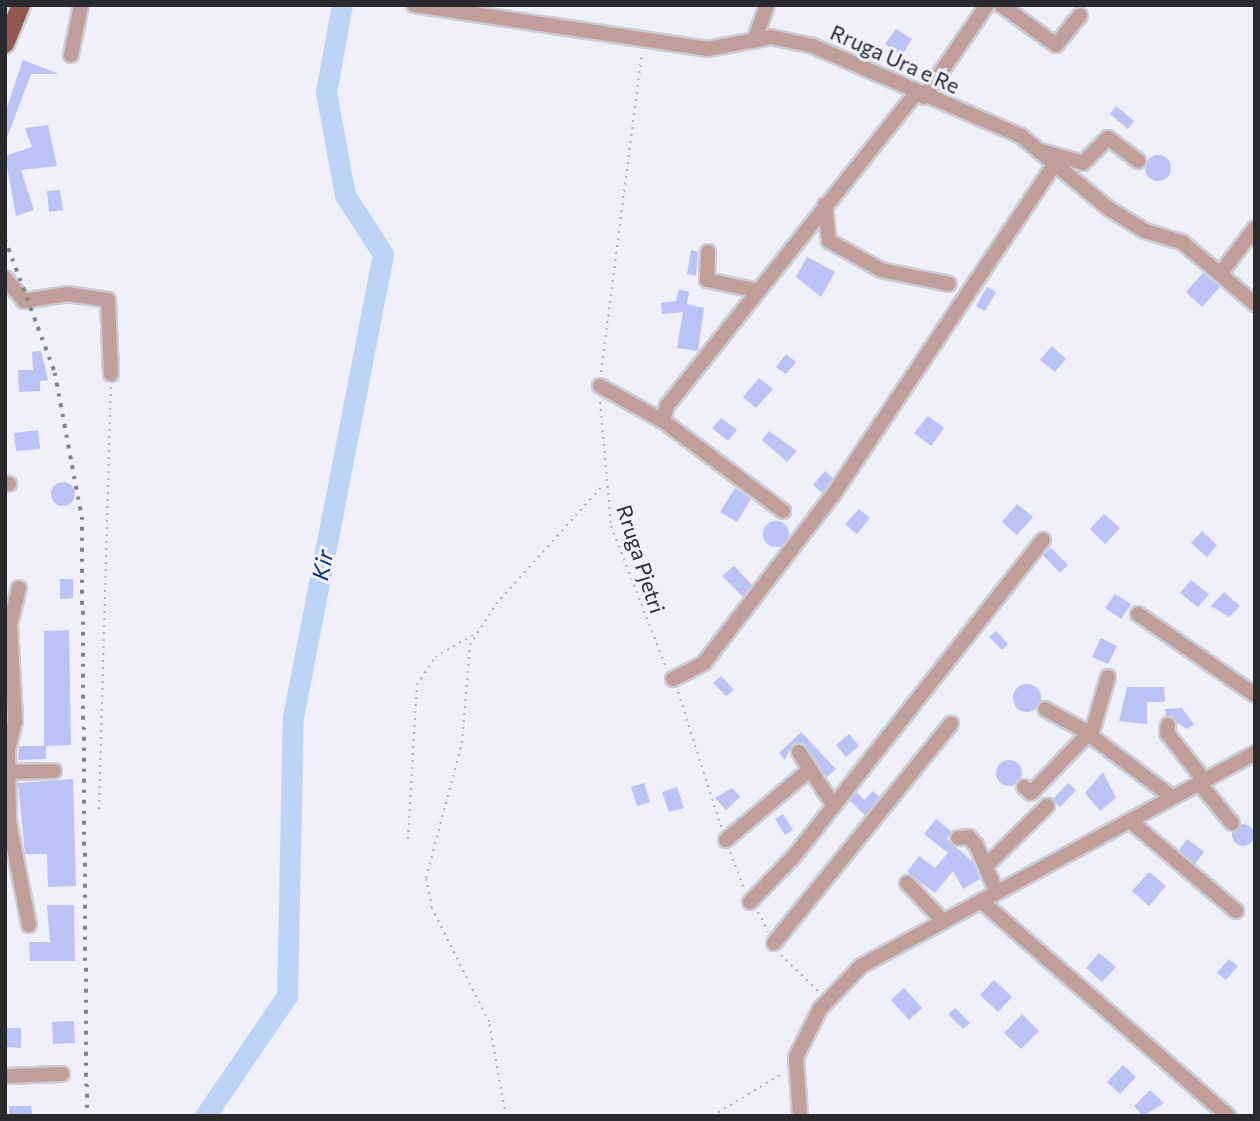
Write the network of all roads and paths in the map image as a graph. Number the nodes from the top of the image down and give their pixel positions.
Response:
1 (21, 5) edge
2 (81, 5) edge
3 (414, 5) edge
4 (766, 5) edge
5 (987, 5) edge
6 (1001, 5) edge
7 (1080, 15) dead end
8 (645, 39) junction
9 (754, 41) junction
10 (5, 44) edge
11 (71, 55) dead end
12 (920, 96) junction
13 (1041, 151) junction
14 (1138, 161) dead end
15 (1055, 164) junction
16 (825, 205) junction
17 (1255, 228) edge
18 (708, 252) dead end
19 (1220, 274) junction
20 (5, 278) edge
21 (949, 285) dead end
22 (754, 290) junction
23 (1255, 304) edge
24 (111, 374) joint
25 (600, 386) junction
26 (663, 421) junction
27 (604, 484) junction
28 (783, 511) dead end
29 (1043, 540) dead end
30 (19, 588) dead end
31 (1138, 614) dead end
32 (481, 630) junction
33 (1108, 677) dead end
34 (673, 679) junction
35 (1255, 695) edge
36 (1045, 709) dead end
37 (951, 724) dead end
38 (1168, 725) dead end
39 (1089, 733) junction
40 (799, 752) dead end
41 (1255, 753) edge
42 (54, 771) dead end
43 (808, 771) junction
44 (6, 772) edge
45 (1201, 782) junction
46 (1024, 787) dead end
47 (1172, 797) junction
48 (834, 806) junction
49 (1047, 806) dead end
50 (99, 809) dead end
51 (1130, 821) junction
52 (1232, 822) dead end
53 (958, 838) dead end
54 (408, 839) dead end
55 (726, 840) junction
56 (986, 866) junction
57 (907, 883) dead end
58 (997, 893) junction
59 (981, 901) junction
60 (750, 902) junction
61 (1236, 911) dead end
62 (942, 920) junction
63 (29, 925) dead end
64 (774, 943) junction
65 (833, 993) junction
66 (796, 1057) junction
67 (62, 1074) dead end
68 (5, 1076) edge
69 (506, 1116) edge
70 (712, 1116) edge
71 (800, 1116) edge
72 (1228, 1116) edge

1 - 10 main road
2 - 11 street
3 - 8 street, Rruga Ura e Re
4 - 9 street
5 - 12 street
6 - 7 street
8 - 9 street, Rruga Ura e Re
8 - 25 path, Rruga Pjetri
9 - 12 street, Rruga Ura e Re
12 - 13 street, Rruga Ura e Re
12 - 16 street
13 - 14 street
13 - 15 street, Rruga Ura e Re
15 - 19 street, Rruga Ura e Re
15 - 34 street
16 - 21 street
16 - 22 street
17 - 19 street
18 - 22 street
19 - 23 street, Rruga Ura e Re
20 - 24 street
22 - 26 street
24 - 50 path
25 - 26 street
25 - 27 path, Rruga Pjetri
26 - 28 street
27 - 32 path
27 - 34 path, Rruga Pjetri
29 - 48 street
30 - 44 street
31 - 35 street
32 - 54 path
32 - 69 path
33 - 39 street
34 - 55 path, Rruga Pjetri
36 - 39 street
37 - 64 street
38 - 45 street
39 - 46 street
39 - 47 street
40 - 43 street
41 - 45 street
42 - 44 street
43 - 48 street
43 - 55 street
44 - 63 street
45 - 47 street
45 - 52 street
47 - 51 street
48 - 60 street
49 - 56 street
51 - 58 street
51 - 61 street
53 - 56 street
55 - 60 path, Rruga Pjetri
56 - 58 street
57 - 62 street
58 - 59 street
59 - 62 street
59 - 72 street
60 - 64 path, Rruga Pjetri
62 - 65 street
64 - 65 path, Rruga Pjetri
65 - 66 street
66 - 70 path
66 - 71 street
67 - 68 street

